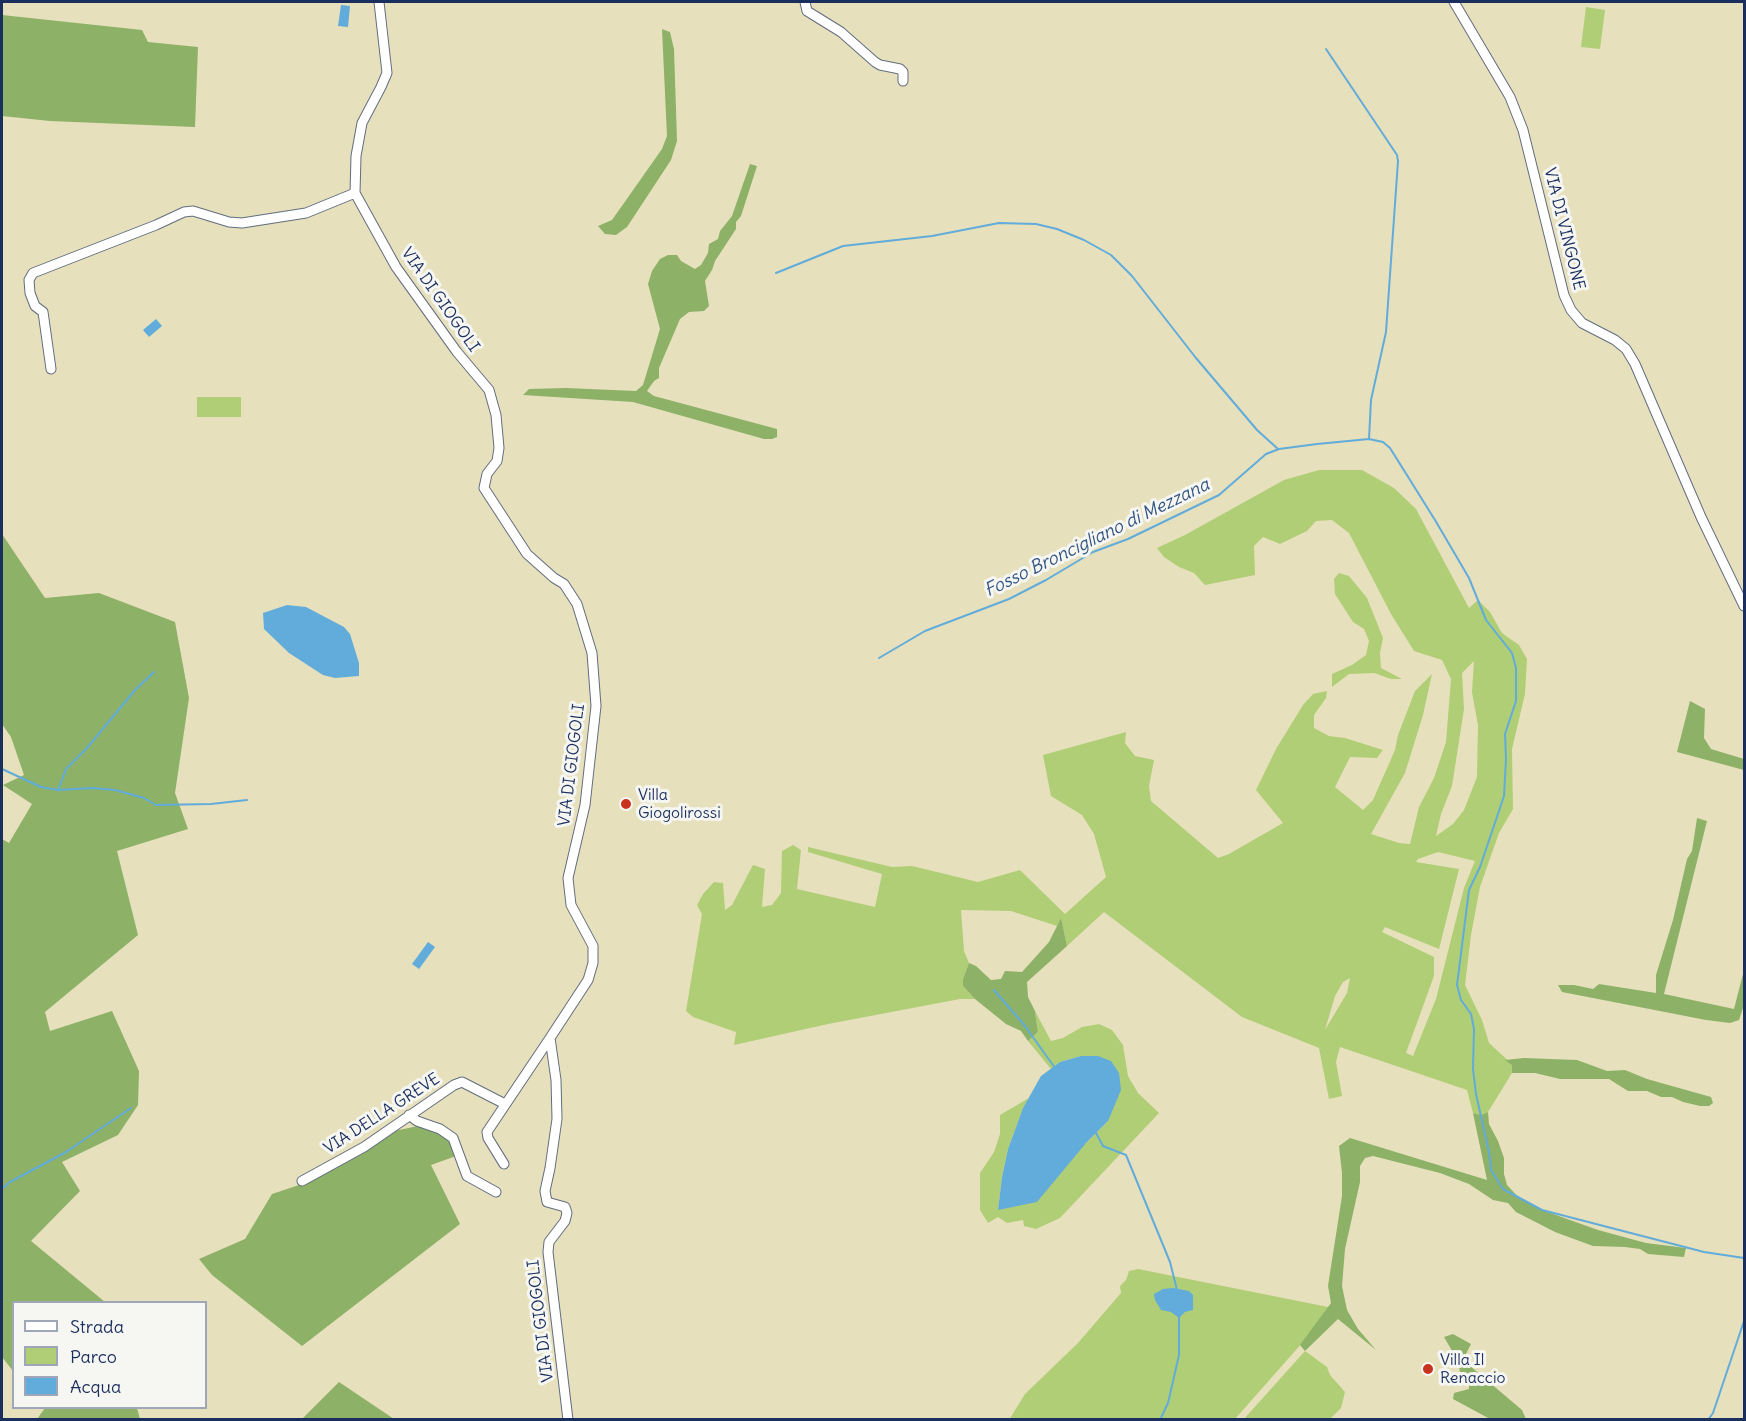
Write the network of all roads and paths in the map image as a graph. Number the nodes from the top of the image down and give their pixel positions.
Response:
1 (379, 2) edge
2 (805, 2) edge
3 (1454, 2) edge
4 (903, 81) dead end
5 (355, 193) junction
6 (51, 369) dead end
7 (1744, 606) edge
8 (550, 1038) junction
9 (505, 1104) junction
10 (409, 1115) junction
11 (504, 1164) dead end
12 (302, 1181) dead end
13 (496, 1192) dead end
14 (567, 1419) edge

1 - 5 street
2 - 4 street
3 - 7 street, VIA DI VINGONE
5 - 6 street
5 - 8 street, VIA DI GIOGOLI
8 - 9 street
8 - 14 street, VIA DI GIOGOLI
9 - 10 street, VIA DELLA GREVE
9 - 11 street
10 - 12 street, VIA DELLA GREVE
10 - 13 street

